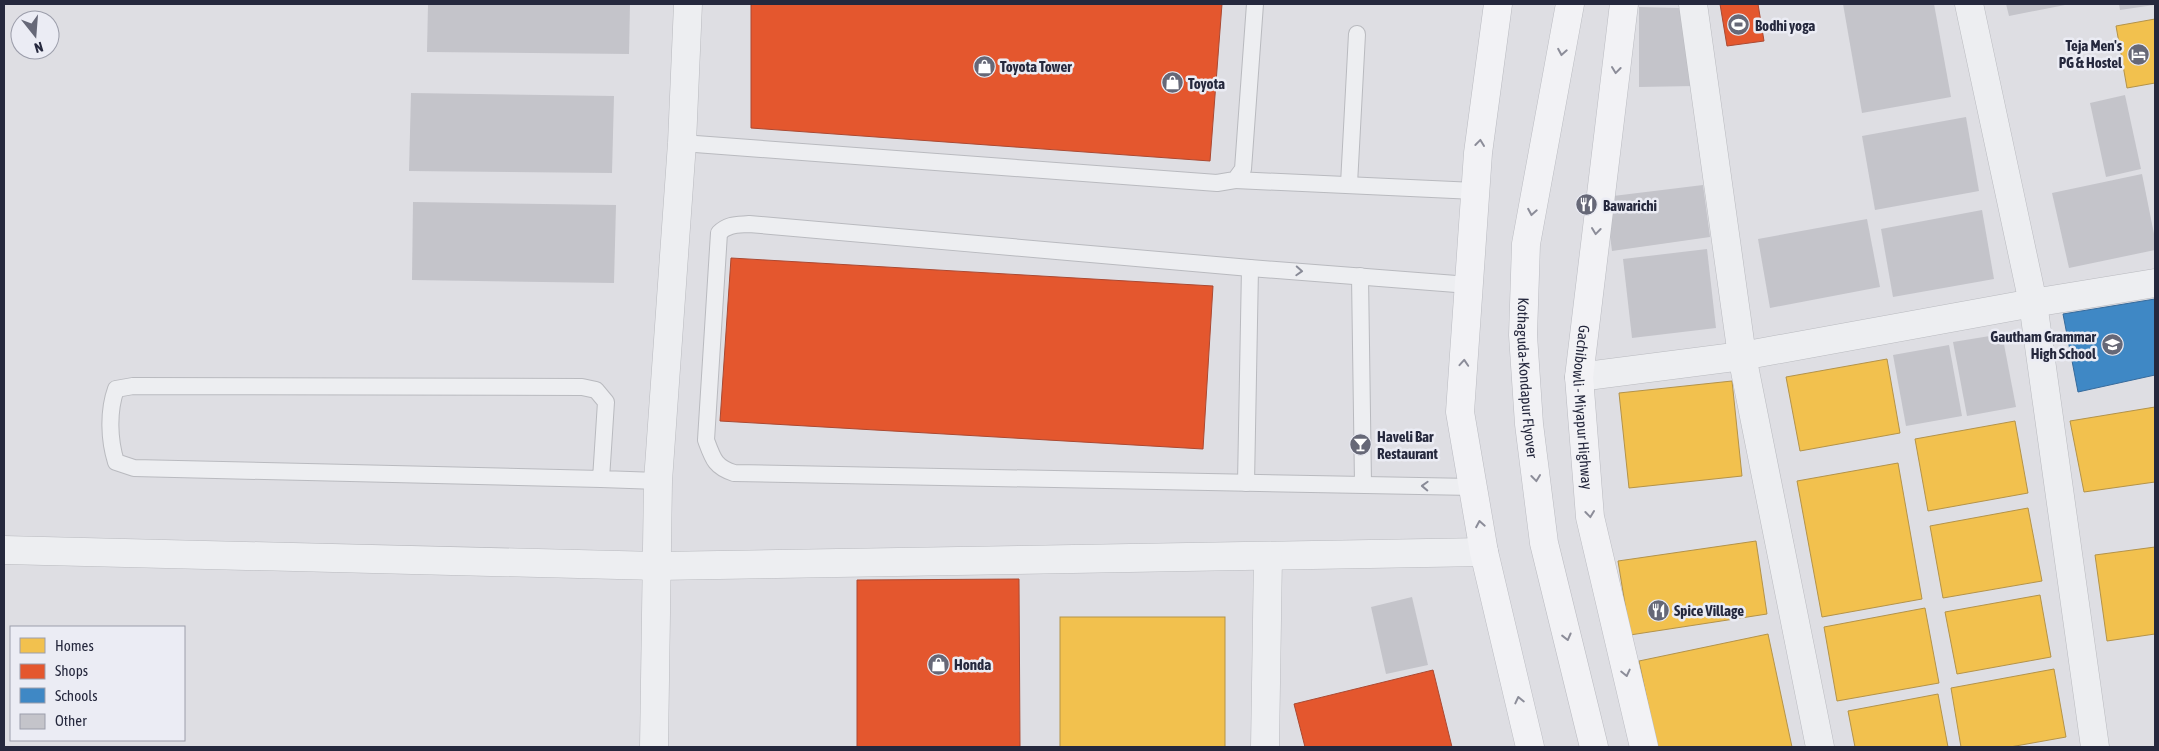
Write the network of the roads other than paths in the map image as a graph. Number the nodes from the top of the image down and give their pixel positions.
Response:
1 (688, 4) edge
2 (1255, 4) edge
3 (1498, 4) edge
4 (1570, 4) edge
5 (1624, 4) edge
6 (1693, 4) edge
7 (1969, 4) edge
8 (1357, 34) dead end
9 (682, 144) junction
10 (1235, 180) junction
11 (1350, 184) junction
12 (1475, 191) junction
13 (1250, 268) junction
14 (1360, 276) junction
15 (2155, 283) edge
16 (1469, 285) junction
17 (2033, 303) junction
18 (1742, 356) junction
19 (1579, 377) junction
20 (601, 479) junction
21 (658, 481) junction
22 (1246, 483) junction
23 (1363, 484) junction
24 (1473, 487) junction
25 (4, 550) edge
26 (1484, 552) junction
27 (1268, 556) junction
28 (658, 566) junction
29 (654, 747) edge
30 (1265, 747) edge
31 (1530, 747) edge
32 (1594, 747) edge
33 (1644, 747) edge
34 (1820, 747) edge
35 (2095, 747) edge

1 - 9 street
2 - 10 lane
12 -> 3 main road
4 -> 32 main road, Kothaguda-Kondapur Flyover
5 -> 19 main road, Gachibowli - Miyapur Highway
6 - 18 street
7 - 17 street
8 - 11 lane
9 - 10 lane
9 - 21 street
10 - 11 lane
11 - 12 lane
12 - 16 main road
13 -> 14 lane
13 - 22 lane
13 - 22 lane
14 - 16 lane
14 - 23 lane
15 - 17 street
24 -> 16 main road
17 - 18 street
17 - 35 street
18 - 19 street
18 - 34 street
19 -> 33 main road, Gachibowli - Miyapur Highway
20 - 20 lane
20 - 21 lane
21 - 28 street
22 - 23 lane
24 -> 23 lane
26 -> 24 main road
25 - 28 street
26 - 27 street
31 -> 26 main road
27 - 28 street
27 - 30 street
28 - 29 street

